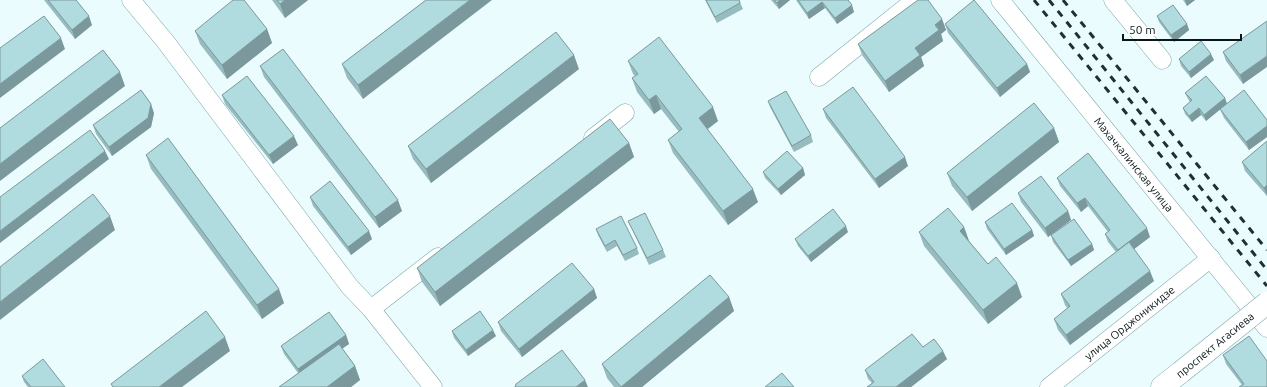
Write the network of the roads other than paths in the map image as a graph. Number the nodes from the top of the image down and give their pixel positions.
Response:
1 (131, 0) edge
2 (915, 0) edge
3 (1000, 0) edge
4 (1113, 0) edge
5 (1162, 60) dead end
6 (818, 77) dead end
7 (625, 113) dead end
8 (581, 147) edge
9 (448, 249) edge
10 (1211, 258) junction
11 (1267, 303) edge
12 (371, 309) junction
13 (1267, 328) edge
14 (433, 387) edge
15 (1049, 387) edge
16 (1162, 387) edge

1 - 12 street
2 - 6 street
3 - 10 street, Махачкалинская улица
4 - 5 street
7 - 8 street
9 - 12 street
10 - 13 street, Махачкалинская улица
10 - 15 street, улица Орджоникидзе
11 - 16 main road, проспект Агасиева, bridge
12 - 14 street

